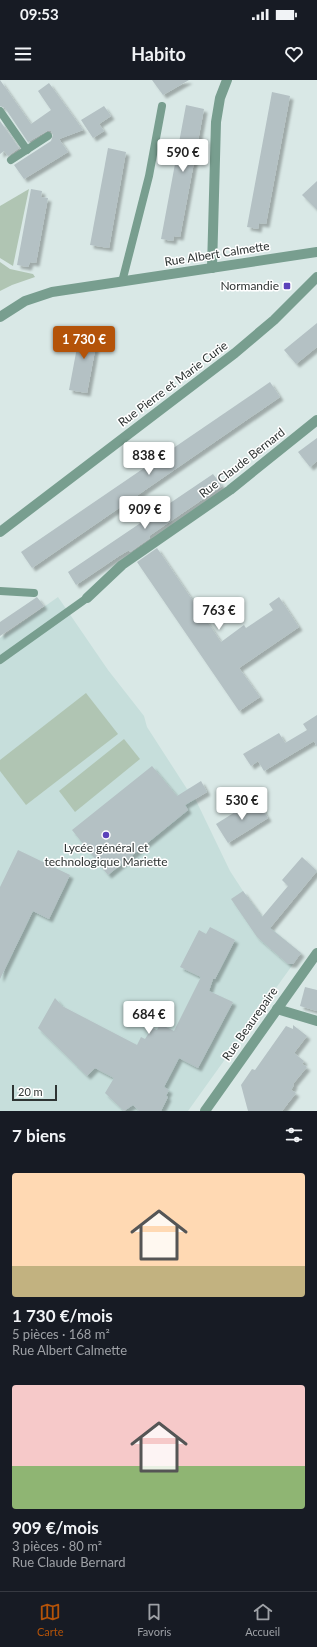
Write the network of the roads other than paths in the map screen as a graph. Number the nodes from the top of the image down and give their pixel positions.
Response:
1 (227, 80) edge
2 (162, 106) dead end
3 (0, 111) edge
4 (48, 136) dead end
5 (27, 150) junction
6 (11, 160) dead end
7 (317, 252) edge
8 (212, 268) junction
9 (317, 277) edge
10 (122, 282) junction
11 (0, 317) edge
12 (317, 420) edge
13 (0, 532) edge
14 (0, 591) edge
15 (34, 593) dead end
16 (87, 598) joint
17 (0, 660) edge
18 (317, 953) edge
19 (276, 1009) junction
20 (317, 1021) edge
21 (205, 1111) edge

1 - 8 street
2 - 10 lane
3 - 5 lane
4 - 5 lane
5 - 6 lane
7 - 8 street, Rue Albert Calmette
8 - 10 street, Rue Albert Calmette
9 - 13 street, Rue Pierre et Marie Curie
10 - 11 street, Rue Albert Calmette
12 - 16 street, Rue Claude Bernard
14 - 15 lane
16 - 17 lane
18 - 19 street, Rue Beaurepaire
19 - 20 street
19 - 21 street, Rue Beaurepaire

